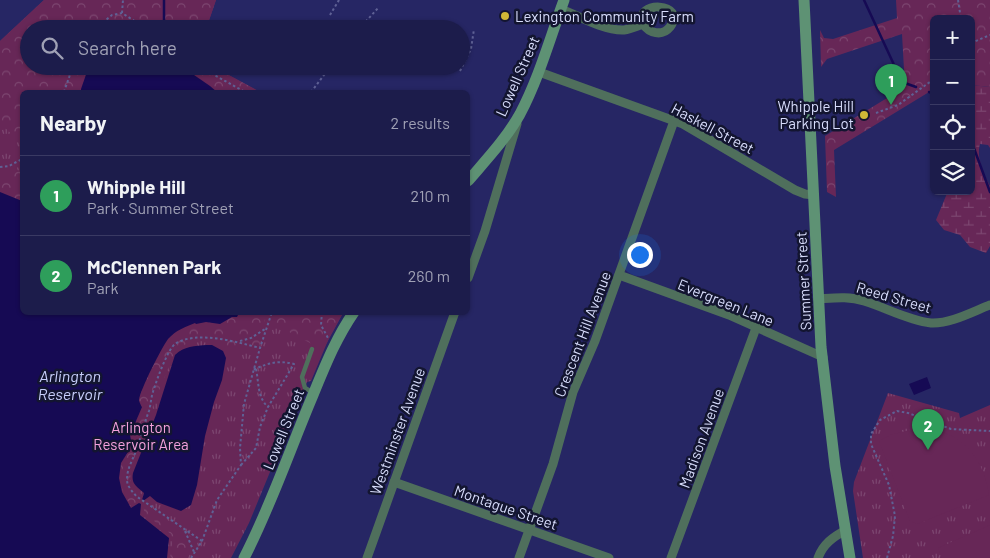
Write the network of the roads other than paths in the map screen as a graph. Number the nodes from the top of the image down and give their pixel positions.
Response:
1 (804, 0) edge
2 (562, 5) edge
3 (643, 24) dead end
4 (539, 72) junction
5 (519, 115) junction
6 (674, 121) junction
7 (470, 178) edge
8 (814, 195) junction
9 (470, 272) edge
10 (619, 275) junction
11 (818, 299) junction
12 (990, 305) edge
13 (352, 315) edge
14 (454, 315) edge
15 (756, 328) junction
16 (312, 349) dead end
17 (823, 356) junction
18 (314, 393) junction
19 (394, 482) junction
20 (529, 530) junction
21 (846, 530) junction
22 (244, 558) edge
23 (367, 558) edge
24 (519, 558) edge
25 (609, 558) edge
26 (671, 558) edge
27 (818, 558) edge
28 (850, 558) edge

1 - 8 main road, Summer Street
2 - 3 street
2 - 4 main road, Lowell Street
4 - 5 main road, Lowell Street
4 - 6 street, Haskell Street
5 - 7 main road, Lowell Street
5 - 9 street
6 - 8 street, Haskell Street
6 - 10 street, Crescent Hill Avenue
8 - 11 main road, Summer Street
10 - 15 street, Evergreen Lane
10 - 20 street, Crescent Hill Avenue
11 - 12 street, Reed Street
11 - 17 main road, Summer Street
13 - 18 main road, Lowell Street
14 - 19 street, Westminster Avenue
15 - 17 street, Evergreen Lane
15 - 26 street, Madison Avenue
16 - 18 lane
17 - 21 main road, Summer Street
18 - 22 main road, Lowell Street
19 - 20 street, Montague Street
19 - 23 street, Westminster Avenue
20 - 24 street, Crescent Hill Avenue
20 - 25 street, Montague Street
21 - 27 street
21 - 28 main road, Summer Street

